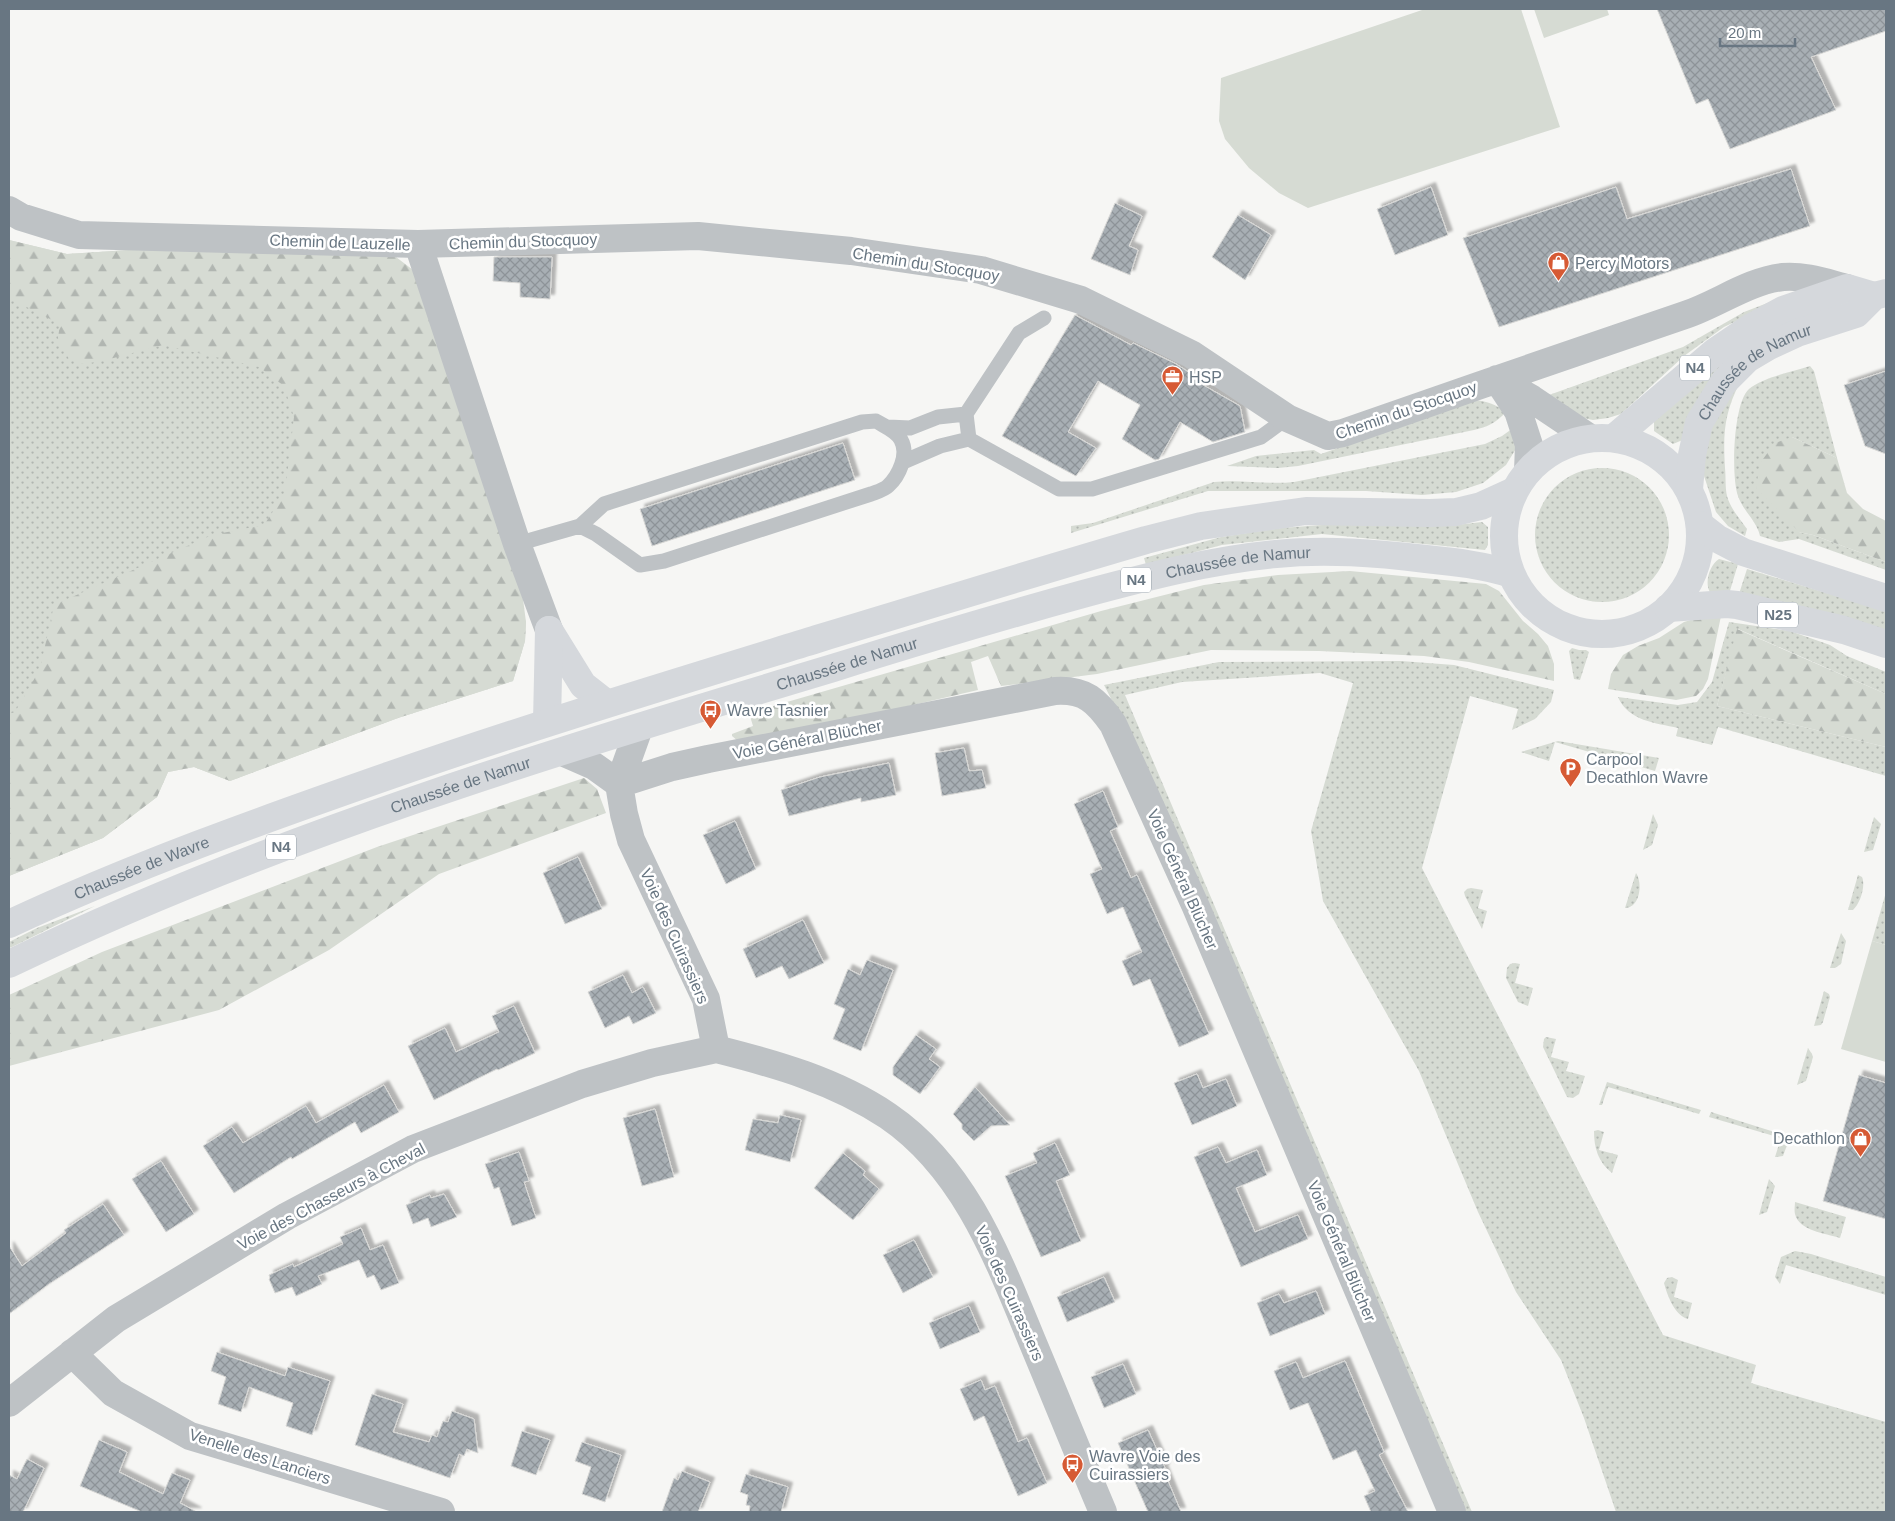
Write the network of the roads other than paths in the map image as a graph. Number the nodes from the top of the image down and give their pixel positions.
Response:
1 (9, 210) edge
2 (418, 244) junction
3 (1847, 288) junction
4 (1880, 295) edge
5 (1044, 318) dead end
6 (1496, 379) junction
7 (966, 414) junction
8 (1287, 418) junction
9 (888, 428) junction
10 (1602, 438) junction
11 (969, 439) junction
12 (902, 462) junction
13 (1521, 481) junction
14 (1689, 489) junction
15 (1700, 524) junction
16 (580, 526) junction
17 (517, 544) junction
18 (1511, 574) junction
19 (1886, 598) edge
20 (1668, 608) junction
21 (549, 630) junction
22 (1886, 644) edge
23 (606, 703) junction
24 (547, 722) junction
25 (639, 728) junction
26 (562, 752) junction
27 (619, 784) junction
28 (276, 815) joint
29 (9, 924) edge
30 (9, 964) edge
31 (716, 1049) junction
32 (72, 1353) junction
33 (9, 1403) edge
34 (441, 1512) edge
35 (1103, 1512) edge
36 (1452, 1512) edge

1 - 2 street, Chemin de Lauzelle
2 - 8 street, Chemin du Stocquoy
2 - 17 street, Chemin de Lauzelle
3 - 4 main road, Chaussée de Namur / N4
3 - 6 street, Chemin du Stocquoy
3 - 10 main road, Chaussée de Namur / N4
4 - 14 main road, Chaussée de Namur / N4
5 - 7 lane
6 - 8 street, Chemin du Stocquoy
6 - 10 street
6 - 13 street
7 - 9 lane
7 - 11 lane
8 - 11 lane
9 - 12 lane
9 - 16 lane
10 - 13 main road, Chaussée de Namur / N4
10 - 14 main road, Chaussée de Namur / N4
11 - 12 lane
12 - 16 lane
13 - 18 main road, Chaussée de Namur / N4
13 - 23 main road, Chaussée de Namur / N4
14 - 15 main road, Chaussée de Namur / N4
15 - 19 main road
15 - 20 main road, Chaussée de Namur / N4
16 - 17 lane
17 - 21 street, Chemin de Lauzelle
18 - 20 main road, Chaussée de Namur / N4
18 - 25 main road, Chaussée de Namur / N4
20 - 22 main road, N25
21 - 23 main road
21 - 24 main road
23 - 24 main road, Chaussée de Namur / N4
24 - 28 main road, Chaussée de Namur / N4
25 - 26 main road, Chaussée de Namur / N4
25 - 27 street, Voie des Cuirassiers
26 - 27 street
26 - 30 main road, Chaussée de Namur / N4
27 - 31 street, Voie des Cuirassiers
27 - 36 street, Voie Général Blücher
28 - 29 main road, Chaussée de Wavre / N4
31 - 32 street, Voie des Chasseurs à Cheval
31 - 35 street, Voie des Cuirassiers
32 - 33 street, Voie des Chasseurs à Cheval
32 - 34 street, Venelle des Lanciers

